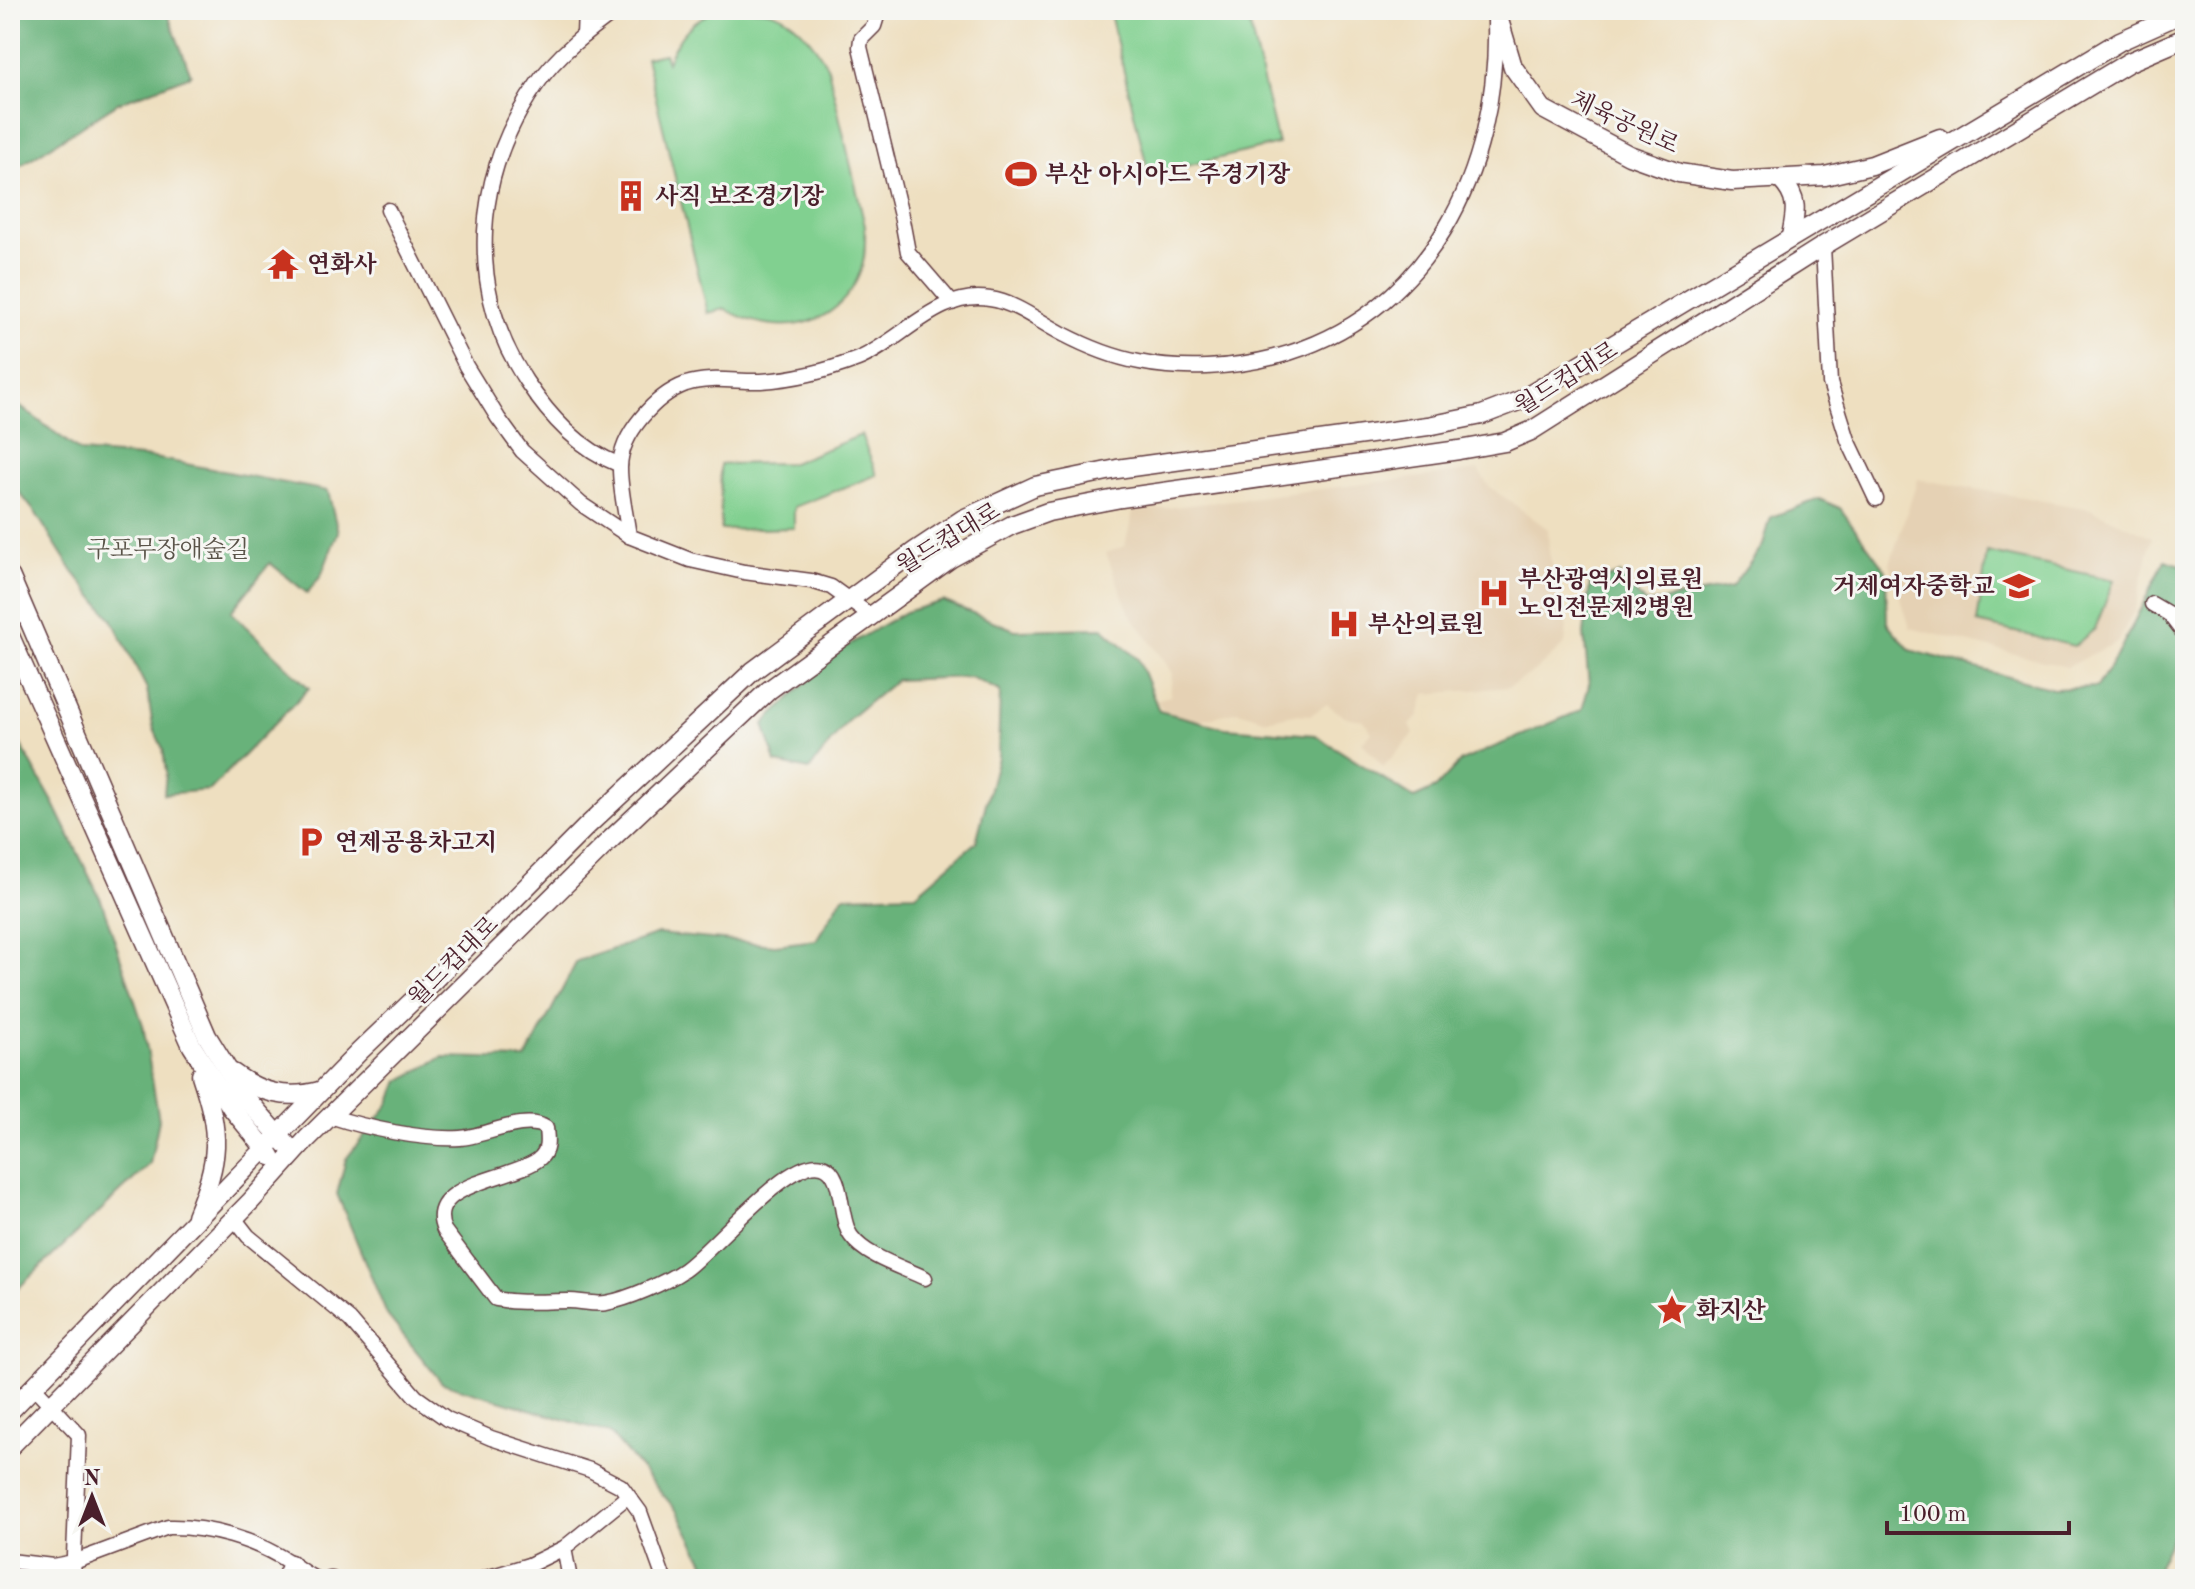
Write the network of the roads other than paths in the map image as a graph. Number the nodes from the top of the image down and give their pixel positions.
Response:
1 (585, 10) edge
2 (617, 10) edge
3 (879, 10) edge
4 (1496, 10) edge
5 (2185, 12) edge
6 (584, 35) junction
7 (2185, 38) edge
8 (1981, 124) junction
9 (1781, 180) junction
10 (388, 210) dead end
11 (1791, 236) junction
12 (1823, 246) junction
13 (952, 303) junction
14 (620, 465) junction
15 (1876, 499) dead end
16 (629, 536) junction
17 (10, 576) edge
18 (849, 598) junction
19 (2152, 604) dead end
20 (871, 616) junction
21 (2185, 635) edge
22 (10, 636) edge
23 (192, 1046) junction
24 (226, 1068) junction
25 (320, 1091) junction
26 (330, 1116) junction
27 (272, 1143) junction
28 (288, 1160) junction
29 (234, 1218) junction
30 (191, 1227) junction
31 (925, 1278) dead end
32 (34, 1387) junction
33 (52, 1406) junction
34 (10, 1411) edge
35 (10, 1447) edge
36 (628, 1496) junction
37 (564, 1548) junction
38 (10, 1561) edge
39 (74, 1562) junction
40 (291, 1562) junction
41 (73, 1579) edge
42 (283, 1579) edge
43 (316, 1579) edge
44 (483, 1579) edge
45 (570, 1579) edge
46 (664, 1579) edge

1 - 6 street
2 - 6 street
3 - 13 street
4 - 9 main road, 체육공원로
4 - 13 street
5 - 8 main road, 월드컵대로
6 - 14 street
7 - 12 main road, 월드컵대로
8 - 9 main road, 체육공원로
8 - 11 main road, 월드컵대로
9 - 11 main road
10 - 16 street
11 - 18 main road, 월드컵대로
12 - 15 street
12 - 20 main road, 월드컵대로
13 - 14 street
14 - 16 street
16 - 18 street
17 - 24 main road
18 - 20 street
18 - 25 main road, 월드컵대로
19 - 21 street
20 - 26 main road, 월드컵대로
22 - 23 main road
23 - 27 main road
23 - 30 main road
24 - 25 main road
24 - 27 main road
25 - 27 main road, 월드컵대로
26 - 28 main road, 월드컵대로
26 - 31 street
27 - 28 main road
27 - 30 main road, 월드컵대로
28 - 29 main road, 월드컵대로
29 - 33 main road, 월드컵대로
29 - 36 street
30 - 32 main road, 월드컵대로
32 - 33 street
32 - 34 main road, 월드컵대로
33 - 35 main road, 월드컵대로
33 - 39 street
36 - 37 street
36 - 46 street
37 - 44 street
37 - 45 street
38 - 39 street
39 - 40 street
39 - 41 street
40 - 42 street
40 - 43 street

